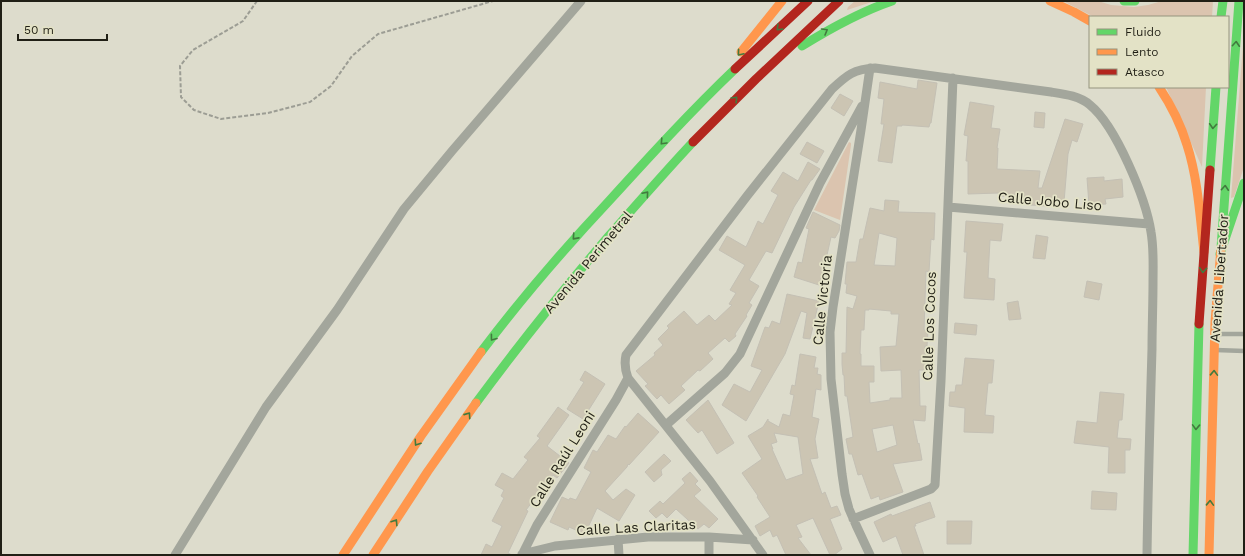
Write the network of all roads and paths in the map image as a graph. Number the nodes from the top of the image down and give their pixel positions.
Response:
1 (257, 1) edge
2 (493, 1) edge
3 (581, 1) edge
4 (782, 1) edge
5 (808, 1) edge
6 (839, 1) edge
7 (892, 1) edge
8 (1050, 1) edge
9 (1124, 1) edge
10 (1135, 1) edge
11 (1222, 1) edge
12 (1239, 1) edge
13 (1221, 16) edge
14 (1089, 20) edge
15 (870, 68) junction
16 (758, 77) junction
17 (953, 78) junction
18 (1160, 88) edge
19 (1216, 88) edge
20 (865, 102) junction
21 (690, 113) junction
22 (1244, 183) edge
23 (948, 207) junction
24 (1149, 224) junction
25 (1204, 252) junction
26 (1220, 254) junction
27 (1215, 333) junction
28 (1244, 334) edge
29 (1215, 350) junction
30 (1244, 351) edge
31 (628, 378) junction
32 (666, 426) junction
33 (853, 519) junction
34 (709, 537) junction
35 (618, 539) junction
36 (753, 540) junction
37 (522, 554) edge
38 (175, 555) edge
39 (343, 555) edge
40 (374, 555) edge
41 (619, 555) edge
42 (709, 555) edge
43 (763, 555) edge
44 (870, 555) edge
45 (1147, 555) edge
46 (1193, 555) edge
47 (1209, 555) edge

1 - 2 path
3 - 38 street
4 -> 21 main road
5 -> 21 main road, Avenida Perimetral
6 - 16 main road, Avenida Perimetral
16 -> 7 main road
8 - 14 main road
9 - 10 main road
11 - 13 main road
26 -> 12 main road, Avenida Libertador
15 - 17 street
15 - 20 street, Calle Victoria
15 - 31 street
40 -> 16 main road, Avenida Perimetral
17 - 23 street, Calle Los Cocos
17 - 24 street
18 - 25 main road
19 -> 25 main road, Avenida Libertador
20 - 32 street
20 - 33 street, Calle Victoria
21 -> 39 main road, Avenida Perimetral
22 - 26 main road
23 - 24 street, Calle Jobo Liso
23 - 33 street, Calle Los Cocos
24 - 45 street
25 -> 46 main road, Avenida Libertador
26 - 27 main road, Avenida Libertador
27 - 28 lane
27 - 29 main road, Avenida Libertador
29 - 30 lane
47 -> 29 main road, Avenida Libertador
31 - 32 street
31 - 37 street, Calle Raúl Leoni
32 - 36 street
33 - 44 street, Calle Victoria
34 - 35 street, Calle Las Claritas
34 - 36 street, Calle Las Claritas
34 - 42 street
35 - 37 street, Calle Las Claritas
35 - 41 street
36 - 43 street

